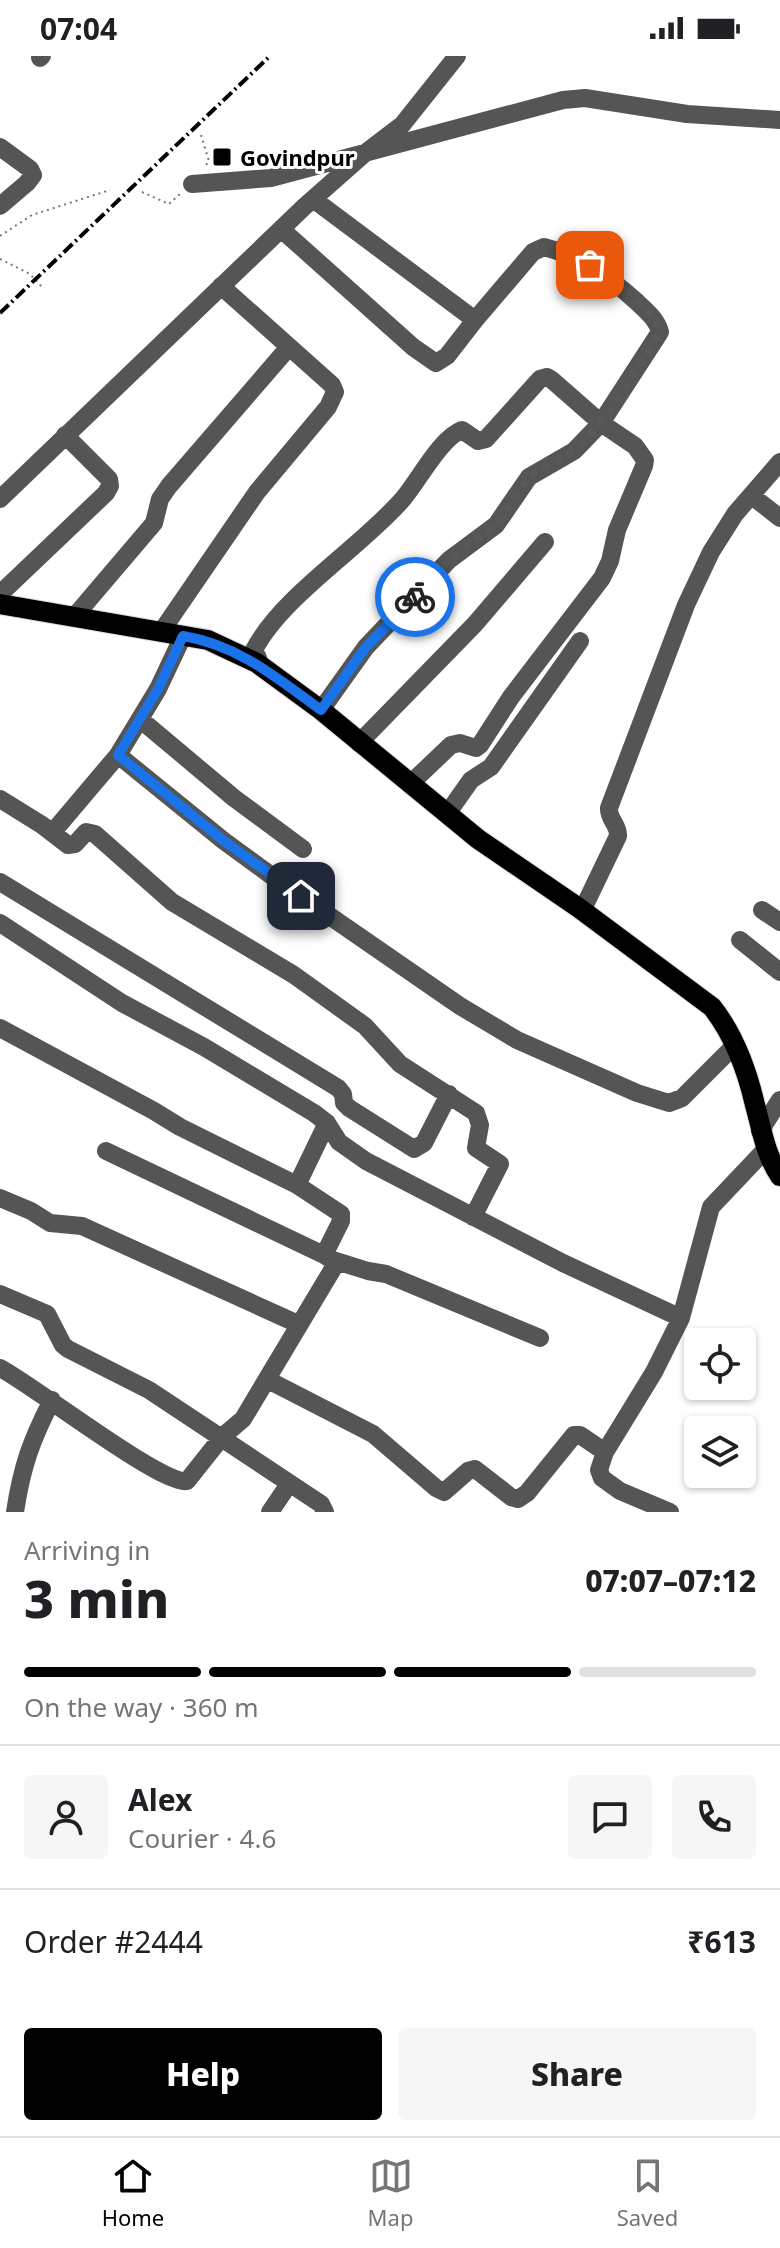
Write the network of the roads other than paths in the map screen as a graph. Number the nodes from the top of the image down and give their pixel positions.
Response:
1 (457, 56) edge
2 (780, 120) edge
3 (0, 147) edge
4 (364, 154) junction
5 (192, 184) dead end
6 (313, 199) junction
7 (0, 206) edge
8 (281, 229) junction
9 (221, 286) junction
10 (475, 320) junction
11 (289, 347) junction
12 (601, 423) junction
13 (65, 435) junction
14 (780, 462) edge
15 (752, 496) junction
16 (0, 499) edge
17 (780, 518) edge
18 (545, 542) dead end
19 (0, 594) edge
20 (0, 604) edge
21 (74, 617) junction
22 (161, 632) junction
23 (183, 636) junction
24 (580, 641) dead end
25 (257, 663) junction
26 (321, 710) junction
27 (141, 720) junction
28 (359, 743) junction
29 (118, 755) junction
30 (410, 784) junction
31 (0, 799) edge
32 (447, 814) junction
33 (52, 833) junction
34 (303, 849) dead end
35 (0, 882) edge
36 (762, 910) dead end
37 (582, 911) junction
38 (780, 922) edge
39 (0, 923) edge
40 (740, 940) dead end
41 (780, 972) edge
42 (0, 1028) edge
43 (735, 1045) junction
44 (449, 1094) junction
45 (780, 1100) edge
46 (327, 1123) junction
47 (763, 1140) junction
48 (106, 1151) dead end
49 (780, 1176) edge
50 (297, 1185) junction
51 (0, 1198) edge
52 (473, 1217) junction
53 (329, 1257) junction
54 (0, 1294) edge
55 (681, 1318) junction
56 (298, 1324) junction
57 (540, 1338) dead end
58 (0, 1368) edge
59 (268, 1380) junction
60 (52, 1400) junction
61 (222, 1437) junction
62 (605, 1452) junction
63 (289, 1484) junction
64 (15, 1512) edge
65 (270, 1512) edge
66 (325, 1512) edge
67 (670, 1512) edge

1 - 4 street
2 - 4 street
3 - 7 street
4 - 5 street
4 - 6 street
6 - 8 street
6 - 10 street
8 - 9 street
8 - 10 street
9 - 11 street
9 - 13 street
10 - 12 street
11 - 21 street
11 - 22 street
12 - 25 street
12 - 26 street
12 - 30 street
13 - 16 street
13 - 19 street
14 - 15 street
15 - 17 street
15 - 37 street
18 - 28 street
20 - 21 main road
21 - 22 main road
22 - 23 main road
23 - 25 main road
23 - 27 street
24 - 32 street
25 - 26 main road
26 - 28 main road
27 - 29 street
27 - 34 street
28 - 30 main road
29 - 33 street
29 - 43 street
30 - 32 main road
31 - 33 street
32 - 37 main road
33 - 44 street
35 - 44 street
36 - 38 street
37 - 43 main road
39 - 46 street
40 - 41 street
42 - 50 street
43 - 47 main road
44 - 52 street
45 - 47 street
46 - 50 street
46 - 52 street
47 - 49 main road
47 - 55 street
48 - 53 street
50 - 53 street
51 - 56 street
52 - 55 street
53 - 56 street
53 - 57 street
54 - 61 street
55 - 62 street
56 - 59 street
58 - 60 street
59 - 61 street
59 - 62 street
60 - 61 street
60 - 64 street
61 - 63 street
62 - 67 street
63 - 65 street
63 - 66 street

